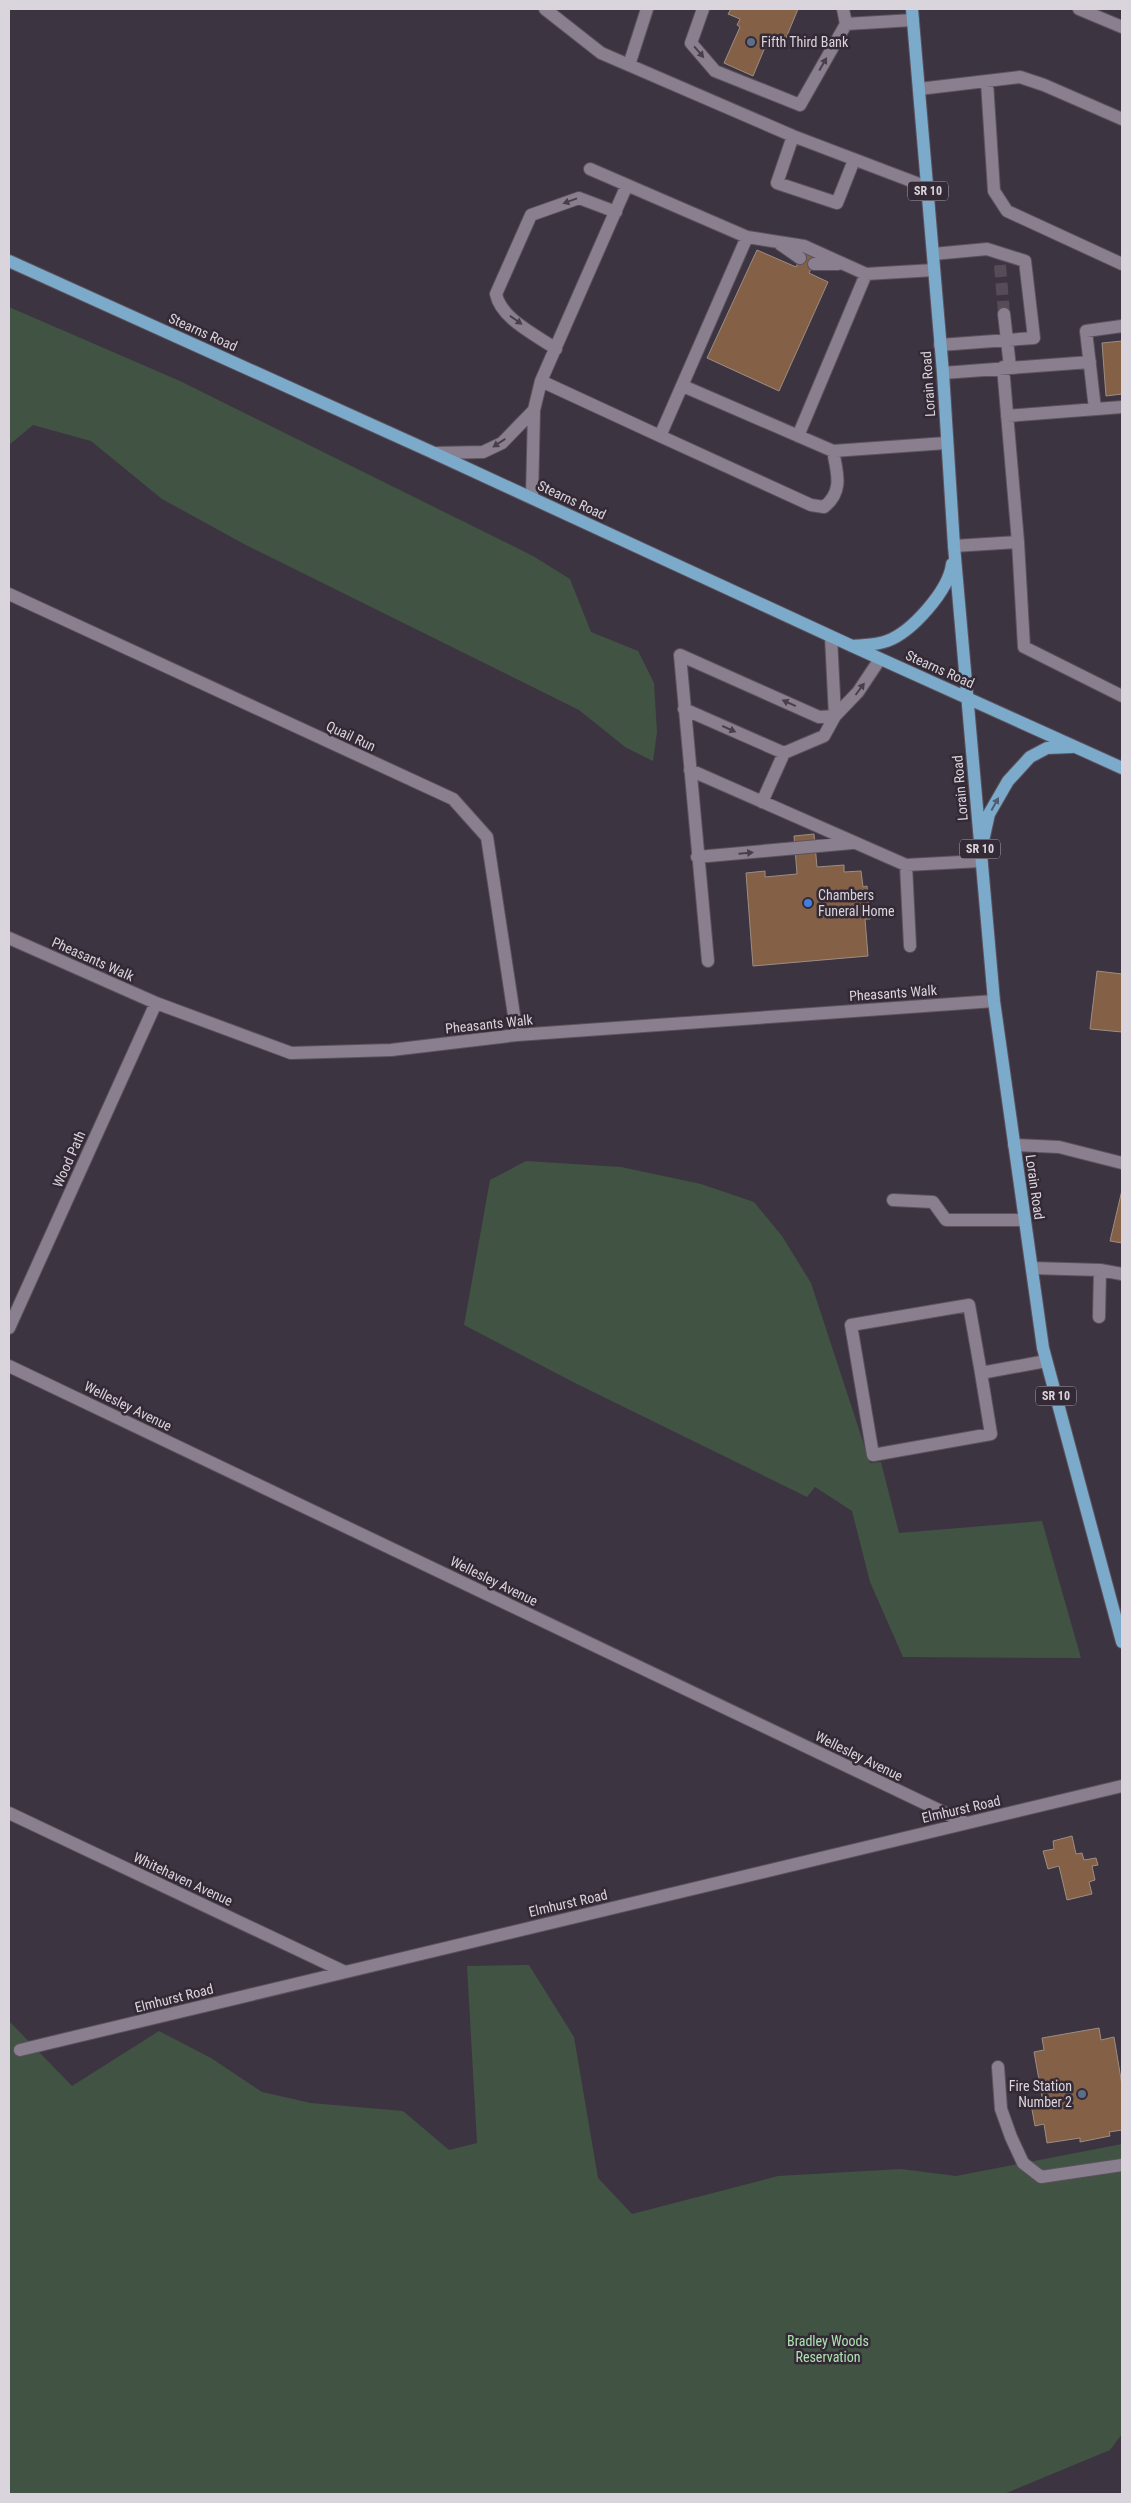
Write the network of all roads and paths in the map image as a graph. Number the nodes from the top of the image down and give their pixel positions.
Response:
1 (545, 9) edge
2 (648, 9) edge
3 (704, 9) edge
4 (843, 9) edge
5 (1079, 9) edge
6 (913, 14) edge
7 (846, 24) junction
8 (1122, 27) edge
9 (629, 65) junction
10 (987, 82) junction
11 (919, 89) junction
12 (1122, 118) edge
13 (793, 136) junction
14 (854, 160) junction
15 (590, 169) dead end
16 (627, 186) junction
17 (927, 187) junction
18 (616, 212) junction
19 (747, 237) junction
20 (779, 244) junction
21 (933, 254) junction
22 (800, 258) dead end
23 (9, 261) edge
24 (814, 264) dead end
25 (843, 264) junction
26 (1122, 264) edge
27 (934, 270) junction
28 (866, 274) junction
29 (1004, 314) tunnel mouth
30 (1122, 326) edge
31 (1007, 340) junction
32 (940, 345) junction
33 (556, 349) junction
34 (1090, 362) junction
35 (1006, 367) junction
36 (943, 373) junction
37 (541, 381) junction
38 (683, 386) junction
39 (1122, 407) edge
40 (1095, 409) junction
41 (534, 410) junction
42 (1007, 416) junction
43 (660, 436) junction
44 (798, 436) junction
45 (946, 443) junction
46 (833, 451) junction
47 (434, 453) junction
48 (532, 497) junction
49 (1018, 542) junction
50 (954, 546) junction
51 (9, 594) edge
52 (831, 637) junction
53 (852, 646) junction
54 (880, 659) junction
55 (1122, 696) edge
56 (966, 698) junction
57 (684, 709) junction
58 (835, 716) junction
59 (1076, 747) junction
60 (784, 753) junction
61 (1122, 768) edge
62 (690, 770) junction
63 (762, 802) junction
64 (854, 843) junction
65 (981, 856) junction
66 (697, 857) junction
67 (906, 865) junction
68 (9, 938) edge
69 (910, 946) dead end
70 (708, 961) dead end
71 (994, 1000) junction
72 (156, 1003) junction
73 (517, 1035) junction
74 (1014, 1145) junction
75 (1122, 1163) edge
76 (894, 1200) dead end
77 (1025, 1220) junction
78 (1032, 1268) junction
79 (1100, 1270) junction
80 (1122, 1274) edge
81 (1099, 1317) dead end
82 (9, 1328) edge
83 (1046, 1361) junction
84 (9, 1366) edge
85 (981, 1373) junction
86 (1122, 1642) edge
87 (1122, 1786) edge
88 (9, 1813) edge
89 (966, 1823) junction
90 (345, 1972) junction
91 (20, 2050) dead end
92 (998, 2067) dead end
93 (1122, 2165) edge

1 - 9 street
2 - 9 street
3 -> 7 street
4 - 7 street
5 - 8 street
6 - 7 street
6 - 11 main road, Lorain Road / SR 10
9 - 13 street
10 - 11 street
10 - 12 street
10 - 26 street
11 - 17 main road, Lorain Road / SR 10
13 - 14 street
13 - 14 street
14 - 17 street
15 - 16 street
16 - 18 street
16 - 19 street
17 - 21 main road, Lorain Road / SR 10
18 - 33 street
18 -> 33 street
19 - 20 street
19 - 38 street
20 - 22 street
20 - 25 street
21 - 27 main road, Lorain Road / SR 10
21 - 31 street
23 - 47 main road, Stearns Road
24 - 25 street
25 - 28 street
27 - 28 street
27 - 32 main road, Lorain Road / SR 10
28 - 44 street
29 - 31 street
30 - 34 street
31 - 32 street
31 - 35 street
32 - 36 main road, Lorain Road / SR 10
33 - 37 street
34 - 35 street
34 - 40 street
35 - 36 street
35 - 42 street
36 - 45 main road, Lorain Road / SR 10
37 - 41 street
37 - 43 street
38 - 43 street
38 - 44 street
39 - 40 street
40 - 42 street
41 -> 47 street
41 - 48 street
42 - 49 street
43 - 46 street
44 - 46 street
45 - 46 street
45 - 50 main road, Lorain Road / SR 10
47 - 48 main road, Stearns Road
48 - 52 main road, Stearns Road
49 - 50 street
49 - 55 street
50 - 53 main road
50 - 56 main road, Lorain Road / SR 10
51 - 73 street, Quail Run
52 - 53 main road, Stearns Road
52 - 58 street
53 - 54 main road, Stearns Road
54 - 56 main road, Stearns Road
58 -> 54 street
56 - 59 main road, Stearns Road
56 - 65 main road, Lorain Road / SR 10
58 -> 57 street
57 -> 60 street
57 - 62 street
58 - 60 street
59 - 61 main road, Stearns Road
65 -> 59 main road
60 - 63 street
62 - 63 street
62 - 66 street
63 - 64 street
66 -> 64 street
64 - 67 street
65 - 67 street
65 - 71 main road, Lorain Road / SR 10
66 - 70 street
67 - 69 street
68 - 72 street, Pheasants Walk
71 - 73 street, Pheasants Walk
71 - 74 main road, Lorain Road / SR 10
72 - 73 street, Pheasants Walk
72 - 82 street, Wood Path
74 - 75 street
74 - 77 main road, Lorain Road / SR 10
76 - 77 street
77 - 78 main road, Lorain Road / SR 10
78 - 79 street
78 - 83 main road, Lorain Road / SR 10
79 - 80 street
79 - 81 street
83 - 85 street
83 - 86 main road, Lorain Road / SR 10
84 - 89 street, Wellesley Avenue
85 - 85 street
87 - 89 street, Elmhurst Road
88 - 90 street, Whitehaven Avenue
89 - 90 street, Elmhurst Road
90 - 91 street, Elmhurst Road
92 - 93 street

